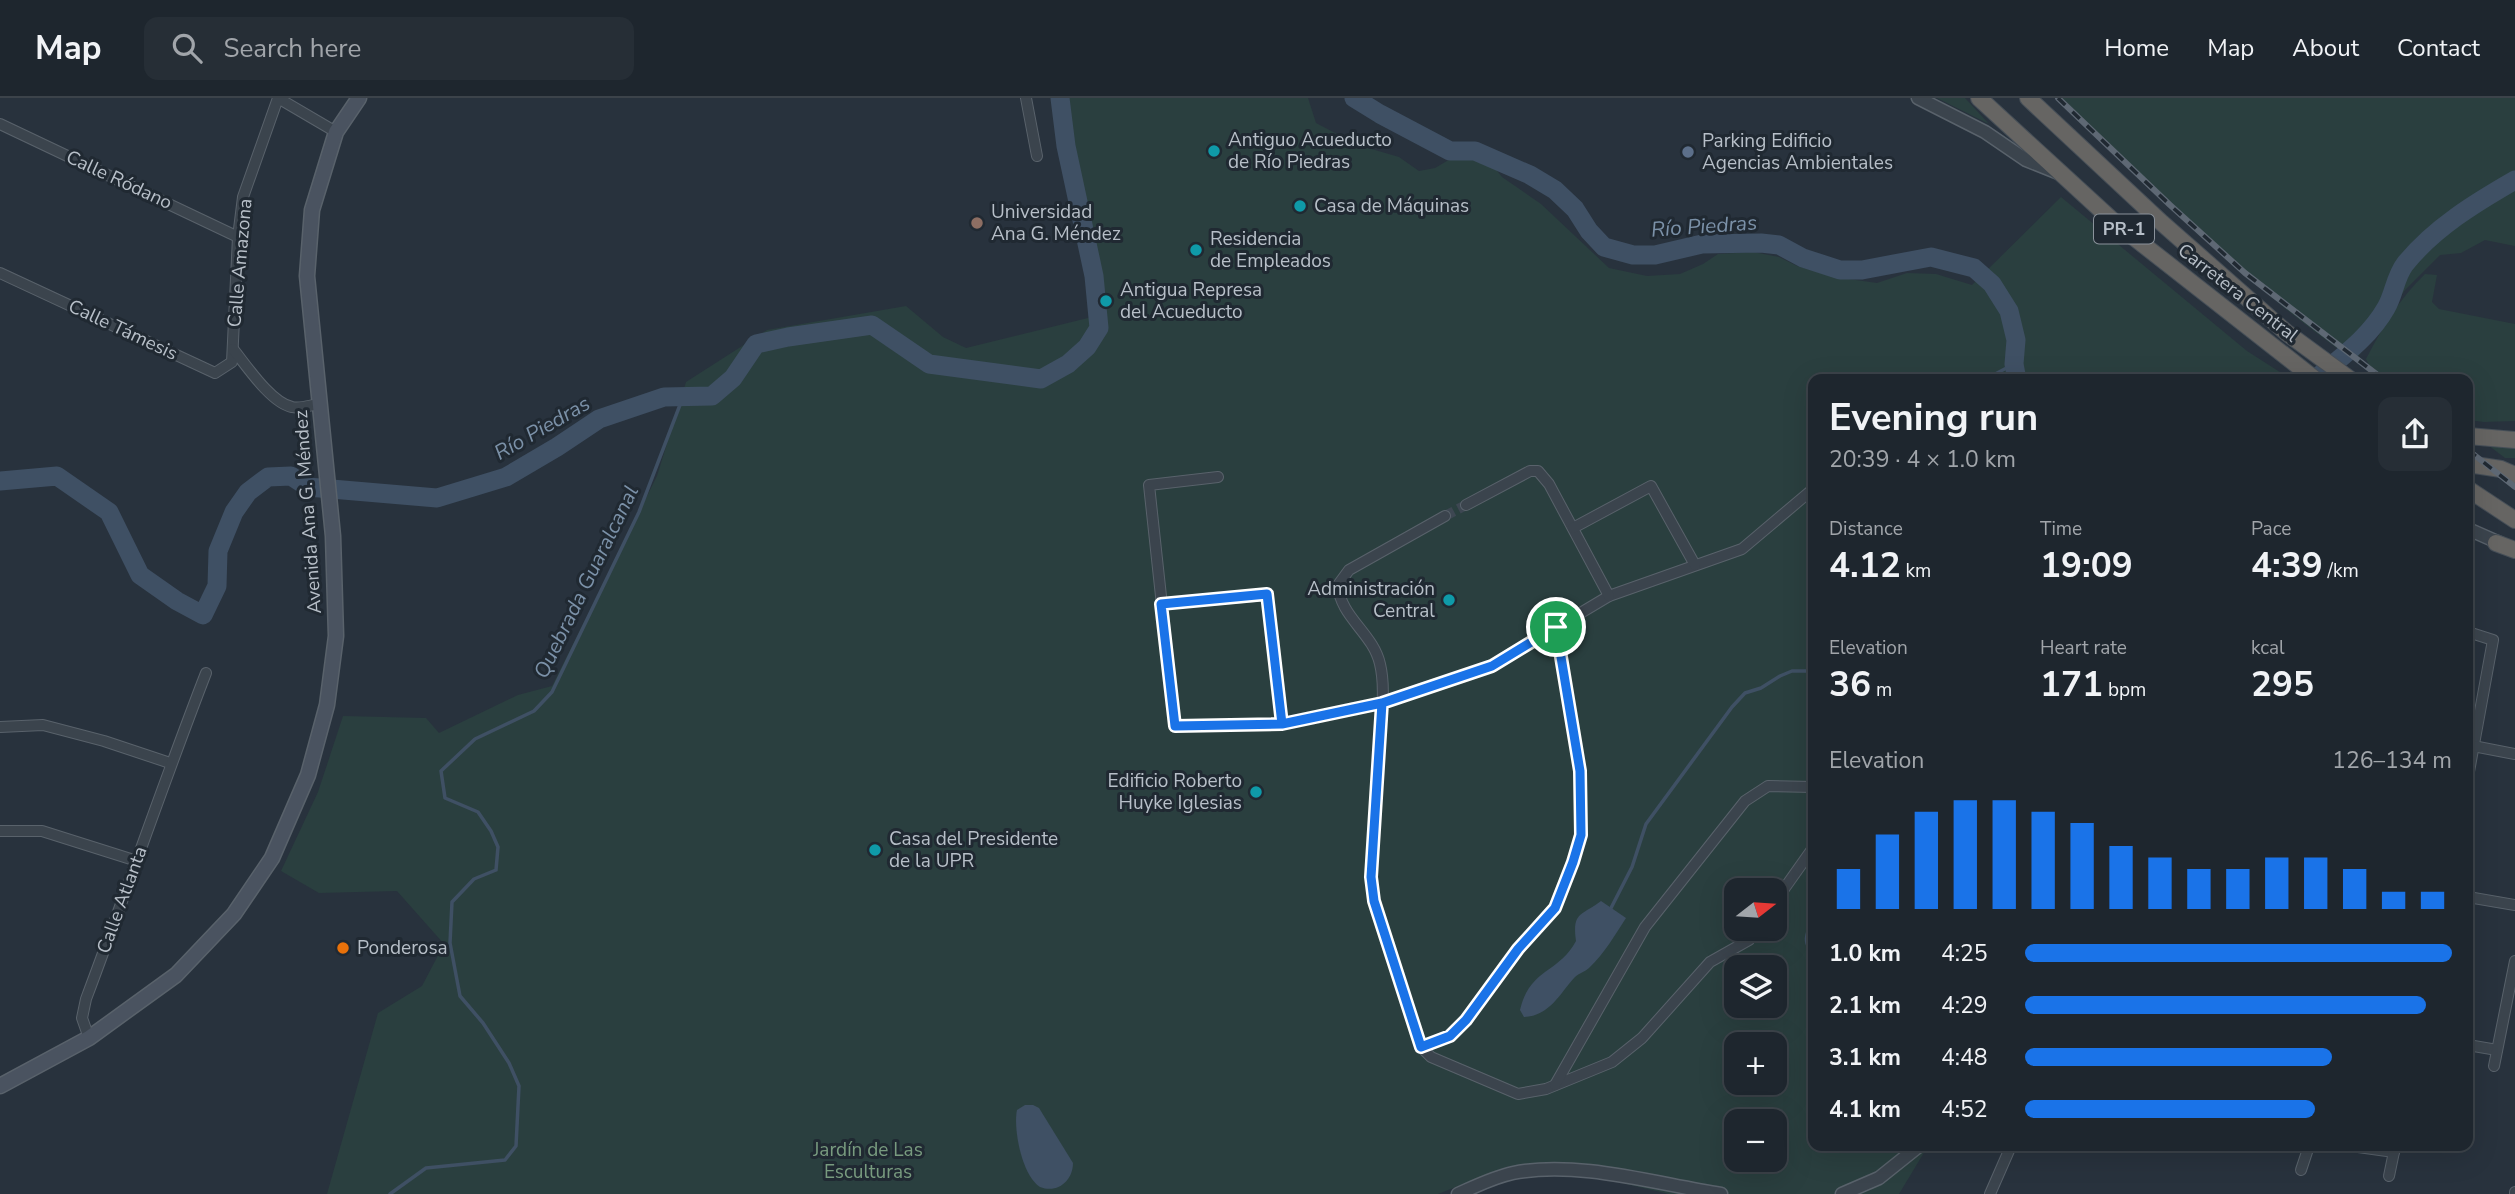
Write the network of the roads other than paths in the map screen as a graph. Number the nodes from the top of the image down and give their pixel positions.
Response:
1 (278, 98) edge
2 (359, 98) edge
3 (1026, 98) edge
4 (1979, 98) edge
5 (2028, 98) edge
6 (1924, 99) edge
7 (0, 124) edge
8 (335, 132) junction
9 (1037, 156) dead end
10 (2063, 175) junction
11 (238, 237) junction
12 (0, 273) edge
13 (233, 349) junction
14 (2308, 374) edge
15 (2343, 374) edge
16 (319, 404) junction
17 (2473, 436) edge
18 (2515, 440) edge
19 (2473, 465) edge
20 (2510, 471) edge
21 (2473, 472) edge
22 (1218, 477) dead end
23 (2473, 491) edge
24 (1808, 493) edge
25 (1466, 505) tunnel mouth
26 (1445, 516) tunnel mouth
27 (2515, 520) edge
28 (1573, 528) junction
29 (2473, 532) edge
30 (2515, 542) edge
31 (2496, 543) junction
32 (2515, 550) edge
33 (1695, 565) junction
34 (1609, 596) junction
35 (1161, 604) junction
36 (1556, 627) junction
37 (2473, 634) edge
38 (205, 673) dead end
39 (1382, 703) junction
40 (1282, 724) junction
41 (0, 727) edge
42 (2473, 736) edge
43 (2473, 746) edge
44 (2515, 754) edge
45 (170, 763) junction
46 (1808, 787) edge
47 (0, 831) edge
48 (1808, 855) edge
49 (137, 861) junction
50 (1787, 885) edge
51 (2473, 898) edge
52 (2515, 905) edge
53 (1745, 942) edge
54 (2515, 961) edge
55 (89, 1038) junction
56 (2473, 1046) edge
57 (1421, 1047) junction
58 (2497, 1051) junction
59 (2494, 1066) dead end
60 (1554, 1085) junction
61 (0, 1086) edge
62 (1913, 1151) edge
63 (2009, 1151) edge
64 (2307, 1151) edge
65 (2395, 1151) edge
66 (2301, 1171) dead end
67 (2389, 1176) dead end
68 (1701, 1193) edge
69 (1458, 1194) edge
70 (1721, 1194) edge
71 (1842, 1194) edge
72 (1990, 1194) edge

1 - 8 street
1 - 11 street, Calle Amazona
2 - 8 main road, Avenida Ana G. Méndez
3 - 9 street
4 - 10 highway, Carretera Central / PR-1
5 - 15 highway, Carretera Central / PR-1
6 - 10 street
7 - 11 street, Calle Ródano
8 - 16 main road, Avenida Ana G. Méndez
10 - 14 highway, Carretera Central / PR-1
11 - 13 street, Calle Amazona
12 - 13 street, Calle Támesis
13 - 16 street
16 - 55 main road, Avenida Ana G. Méndez
17 - 18 highway
19 - 20 highway
20 - 21 highway
22 - 35 street
23 - 27 highway
24 - 33 street
25 - 28 street
26 - 39 street
28 - 33 street
28 - 34 street
29 - 31 street
30 - 31 street
31 - 32 highway
33 - 34 street
34 - 36 street
35 - 40 street
35 - 40 street
36 - 39 street
36 - 57 street
37 - 42 street
38 - 45 street, Calle Atlanta
39 - 40 street
39 - 57 street
41 - 45 street
43 - 44 street
45 - 49 street, Calle Atlanta
46 - 60 street
47 - 49 street
48 - 50 street
49 - 55 street, Calle Atlanta
51 - 52 street
53 - 60 street
54 - 58 street
55 - 61 main road, Avenida Ana G. Méndez
56 - 58 street
57 - 60 street
58 - 59 street
62 - 71 street
63 - 72 street
64 - 66 street
65 - 67 street
68 - 69 street
68 - 70 street

